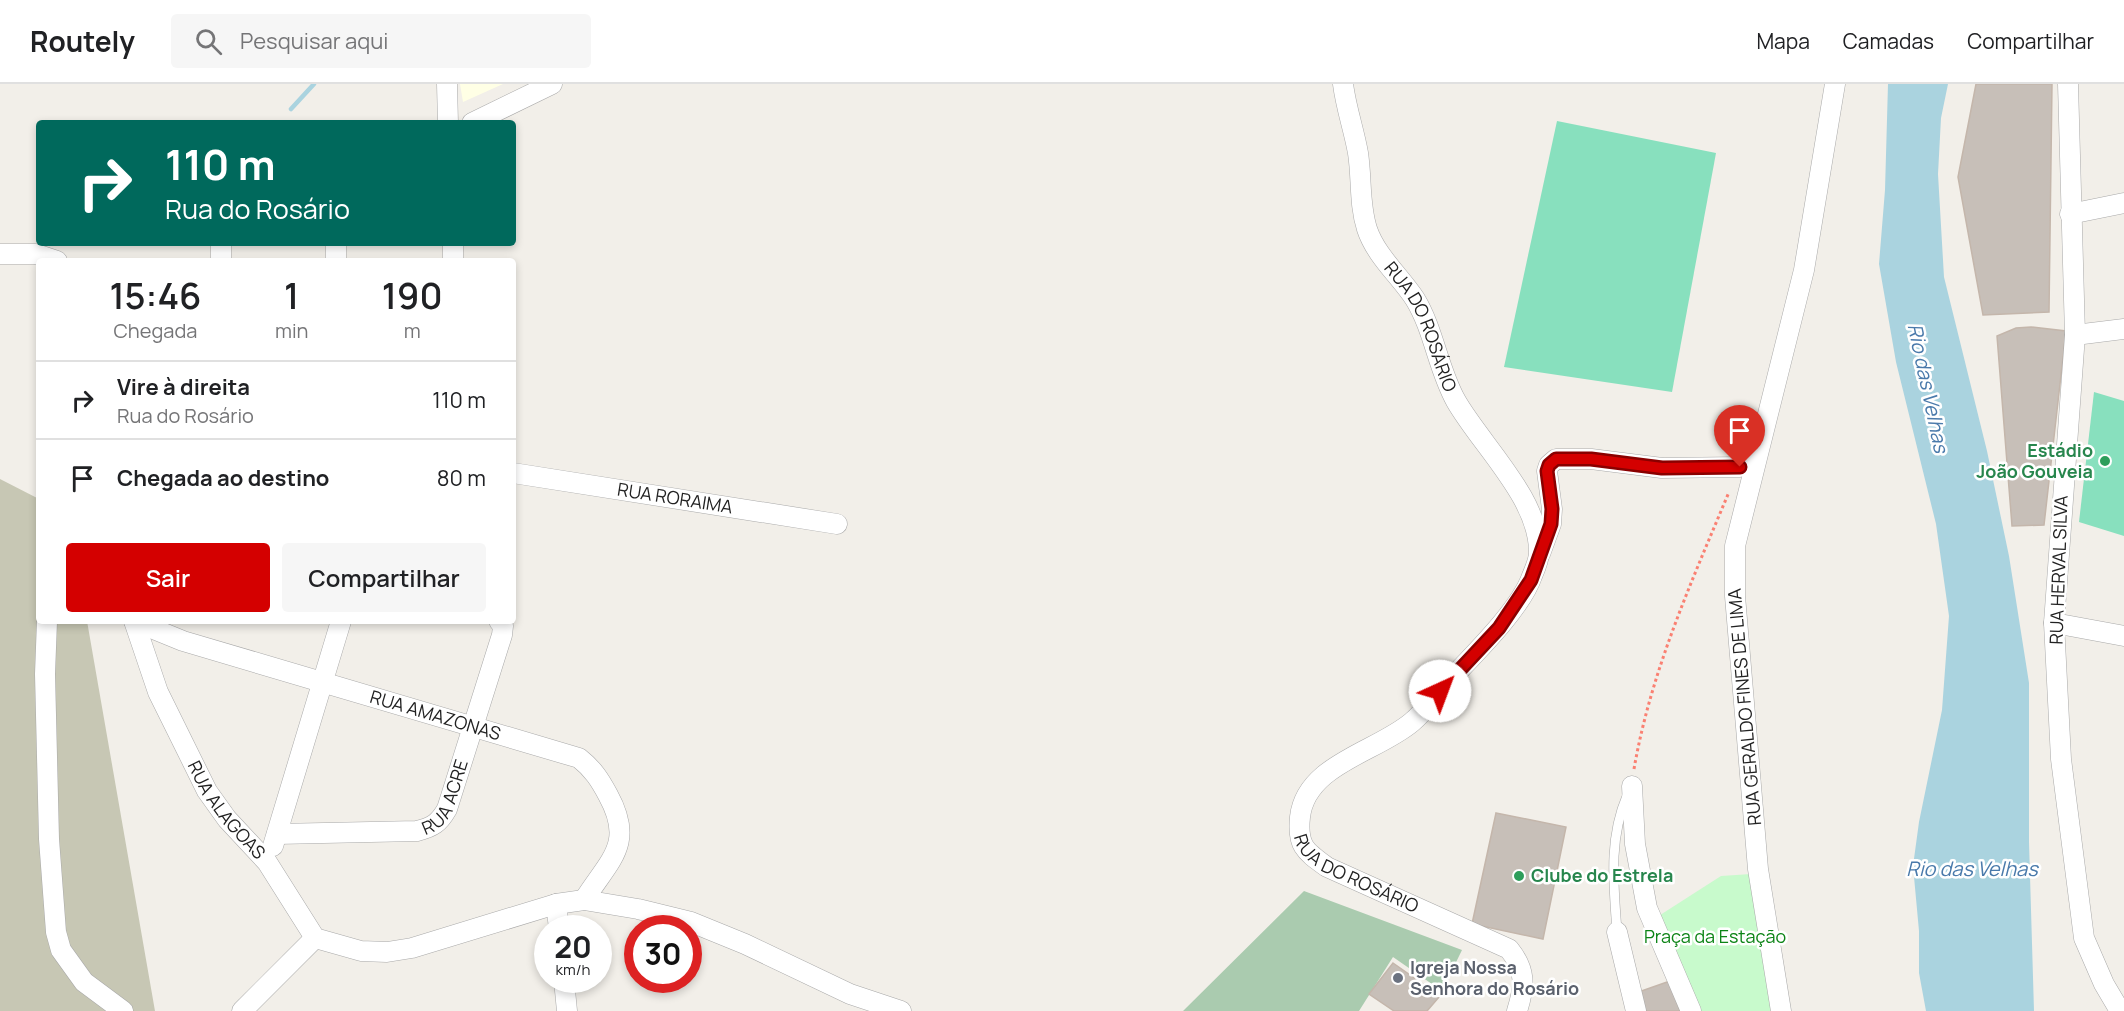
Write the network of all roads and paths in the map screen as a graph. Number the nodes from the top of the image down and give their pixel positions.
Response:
1 (447, 84) edge
2 (552, 84) edge
3 (1342, 84) edge
4 (1835, 84) edge
5 (2068, 84) edge
6 (448, 120) edge
7 (478, 120) edge
8 (2124, 203) edge
9 (2070, 214) junction
10 (0, 254) edge
11 (48, 258) edge
12 (2124, 329) edge
13 (2075, 335) junction
14 (1740, 467) joint
15 (516, 473) edge
16 (837, 524) dead end
17 (1540, 554) junction
18 (2054, 623) junction
19 (47, 624) edge
20 (135, 624) edge
21 (141, 624) edge
22 (340, 624) edge
23 (501, 624) edge
24 (2124, 636) edge
25 (323, 683) junction
26 (472, 728) junction
27 (1632, 786) junction
28 (277, 834) junction
29 (267, 862) junction
30 (584, 900) junction
31 (556, 904) junction
32 (557, 915) edge
33 (1617, 932) joint
34 (315, 938) junction
35 (565, 993) edge
36 (123, 1011) edge
37 (242, 1011) edge
38 (567, 1011) edge
39 (901, 1011) edge
40 (1518, 1011) edge
41 (1636, 1011) edge
42 (1691, 1011) edge
43 (1780, 1011) edge
44 (2121, 1011) edge

1 - 6 street
2 - 7 street
3 - 17 street, RUA DO ROSÁRIO
4 - 43 street, RUA GERALDO FINES DE LIMA
5 - 9 street, RUA HERVAL SILVA
8 - 9 street
9 - 13 street, RUA HERVAL SILVA
10 - 11 street
12 - 13 street
13 - 18 street, RUA HERVAL SILVA
14 - 17 street, RUA DO ROSÁRIO
14 - 27 path
15 - 16 street, RUA RORAIMA
17 - 40 street, RUA DO ROSÁRIO
18 - 24 street
18 - 44 street, RUA HERVAL SILVA
19 - 36 street
20 - 29 street, RUA ALAGOAS
21 - 25 street, RUA AMAZONAS
22 - 25 street, RUA ALAGOAS
23 - 26 street, RUA ACRE
25 - 26 street, RUA AMAZONAS
25 - 28 street, RUA ALAGOAS
26 - 28 street, RUA ACRE
26 - 30 street, RUA AMAZONAS
27 - 33 lane
27 - 42 street
28 - 29 street, RUA ALAGOAS
29 - 34 street
30 - 31 street
30 - 39 street
31 - 32 street
31 - 34 street
33 - 41 street
34 - 37 street
35 - 38 street

